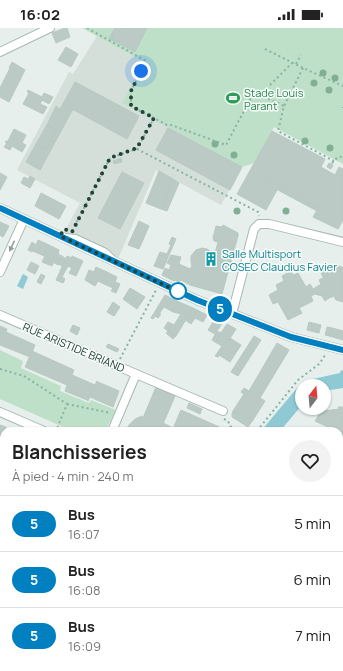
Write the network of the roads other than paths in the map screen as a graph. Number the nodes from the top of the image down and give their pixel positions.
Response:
1 (50, 28) edge
2 (0, 52) edge
3 (0, 208) edge
4 (24, 219) junction
5 (343, 242) edge
6 (0, 272) edge
7 (232, 314) junction
8 (0, 315) edge
9 (343, 350) edge
10 (136, 374) junction
11 (223, 411) road end
12 (0, 412) edge
13 (35, 427) edge
14 (114, 427) edge

1 - 2 street
3 - 4 street
4 -> 6 street
4 - 7 street
5 - 7 street
7 - 9 street
8 - 10 street, RUE ARISTIDE BRIAND
10 - 11 street
10 - 14 street, RUE ARISTIDE BRIAND
12 - 13 street

